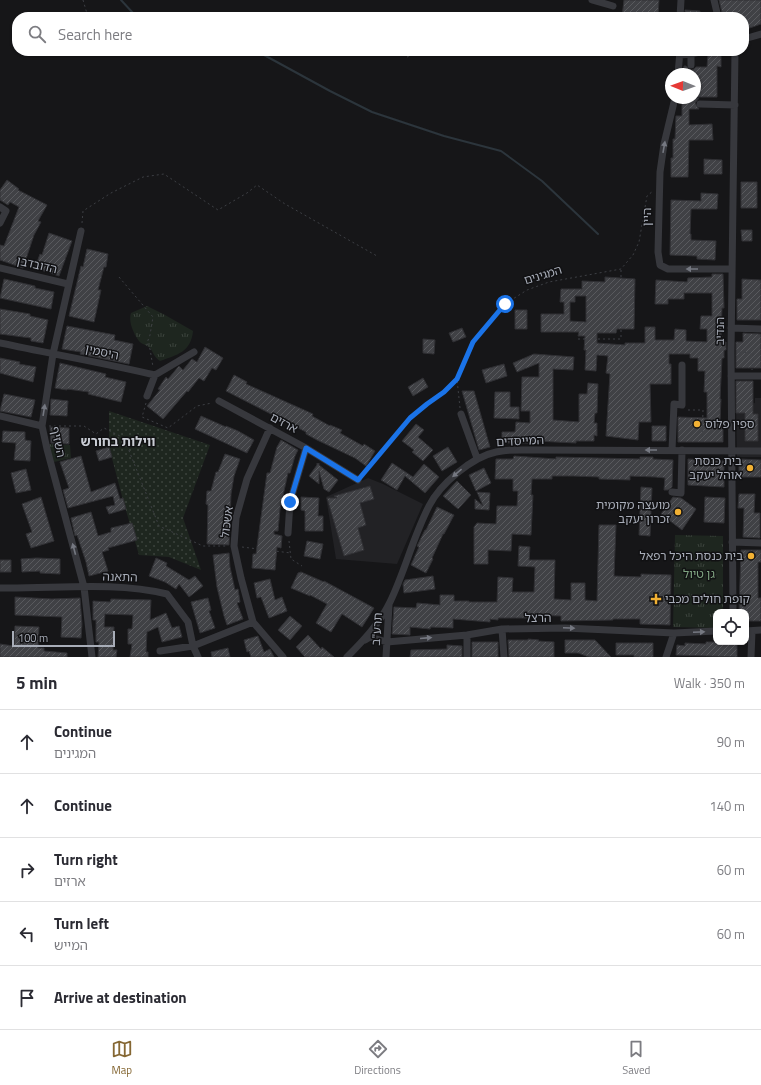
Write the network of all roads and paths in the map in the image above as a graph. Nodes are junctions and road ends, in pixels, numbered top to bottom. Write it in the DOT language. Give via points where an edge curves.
graph roads {
  1 [pos="83,0"];
  2 [pos="592,0"];
  3 [pos="681,0"];
  4 [pos="714,0"];
  5 [pos="612,6"];
  6 [pos="87,12"];
  7 [pos="680,12"];
  8 [pos="717,12"];
  9 [pos="761,34"];
  10 [pos="749,38"];
  11 [pos="680,56"];
  12 [pos="692,56"];
  13 [pos="735,56"];
  14 [pos="691,65"];
  15 [pos="679,68"];
  16 [pos="674,104"];
  17 [pos="700,104"];
  18 [pos="735,105"];
  19 [pos="658,186"];
  20 [pos="0,207"];
  21 [pos="0,223"];
  22 [pos="80,231"];
  23 [pos="376,256"];
  24 [pos="0,268"];
  25 [pos="621,269"];
  26 [pos="731,269"];
  27 [pos="118,277"];
  28 [pos="68,284"];
  29 [pos="731,328"];
  30 [pos="761,329"];
  31 [pos="578,339"];
  32 [pos="0,343"];
  33 [pos="194,352"];
  34 [pos="731,352"];
  35 [pos="53,354"];
  36 [pos="682,365"];
  37 [pos="731,374"];
  38 [pos="155,375"];
  39 [pos="752,376"];
  40 [pos="761,376"];
  41 [pos="457,379"];
  42 [pos="147,396"];
  43 [pos="218,402"];
  44 [pos="688,410"];
  45 [pos="461,414"];
  46 [pos="0,416"];
  47 [pos="42,426"];
  48 [pos="270,428"];
  49 [pos="306,448"];
  50 [pos="672,450"];
  51 [pos="682,450"];
  52 [pos="702,450"];
  53 [pos="732,450"];
  54 [pos="761,451"];
  55 [pos="477,458"];
  56 [pos="358,480"];
  57 [pos="672,492"];
  58 [pos="288,533"];
  59 [pos="732,542"];
  60 [pos="761,543"];
  61 [pos="234,546"];
  62 [pos="291,552"];
  63 [pos="302,566"];
  64 [pos="84,587"];
  65 [pos="0,588"];
  66 [pos="390,602"];
  67 [pos="733,609"];
  68 [pos="253,622"];
  69 [pos="502,629"];
  70 [pos="761,630"];
  71 [pos="713,631"];
  72 [pos="749,631"];
  73 [pos="674,633"];
  74 [pos="467,635"];
  75 [pos="363,641"];
  76 [pos="387,642"];
  77 [pos="193,646"];
  78 [pos="160,651"];
  79 [pos="92,657"];
  80 [pos="198,657"];
  81 [pos="283,657"];
  82 [pos="347,657"];
  83 [pos="386,657"];
  84 [pos="467,657"];
  85 [pos="504,657"];
  86 [pos="666,657"];
  87 [pos="752,657"];
  1 -- 6 [label="path"];
  2 -- 5 [label="street"];
  3 -- 7 [label="street"];
  4 -- 8 [label="street"];
  9 -- 10 [label="street"];
  11 -- 15 [label="street"];
  12 -- 14 [label="street"];
  13 -- 18 [label="street, הנדיב"];
  19 -- 16 [label="street, היין, one-way"];
  17 -- 18 [label="street"];
  18 -- 26 [label="street, הנדיב"];
  19 -- 25 [label="path" via="647,196 639,242 633,255"];
  26 -- 19 [label="street, היין, one-way" via="668,269 660,265"];
  20 -- 21 [label="street" via="6,211"];
  22 -- 23 [label="path" via="83,211 111,193 144,177 164,174 218,210 257,185"];
  22 -- 28 [label="street, השזיף"];
  24 -- 28 [label="street, הדובדבן"];
  25 -- 31 [label="path" via="621,339"];
  25 -- 41 [label="path, המגינים" via="549,282 527,290 505,304 473,342"];
  26 -- 29 [label="street, הנדיב"];
  27 -- 38 [label="path" via="153,317 147,342"];
  28 -- 35 [label="street, השזיף"];
  29 -- 30 [label="street"];
  29 -- 34 [label="street, הנדיב"];
  32 -- 35 [label="street, היסמין"];
  33 -- 38 [label="street"];
  34 -- 37 [label="street, הנדיב"];
  34 -- 39 [label="path" via="753,353"];
  35 -- 38 [label="street, היסמין"];
  47 -- 35 [label="street, השזיף, one-way"];
  36 -- 50 [label="street" via="682,405 674,404"];
  37 -- 39 [label="street"];
  37 -- 53 [label="street, הנדיב"];
  38 -- 42 [label="street"];
  39 -- 40 [label="street"];
  41 -- 45 [label="path, המגינים"];
  41 -- 56 [label="path" via="410,418"];
  42 -- 43 [label="path" via="142,417 168,428 197,406"];
  43 -- 48 [label="street, ארזים"];
  44 -- 52 [label="path" via="703,410"];
  45 -- 55 [label="street"];
  46 -- 47 [label="street"];
  47 -- 61 [label="path" via="84,426 96,434 104,428 124,438 159,526 203,546"];
  64 -- 47 [label="street, השזיף, one-way"];
  48 -- 49 [label="street, ארזים"];
  48 -- 61 [label="street, אשכול" via="247,479 236,518"];
  49 -- 56 [label="street, ארזים"];
  49 -- 58 [label="street" via="290,502"];
  50 -- 51 [label="street, המייסדים"];
  50 -- 55 [label="street, המייסדים, one-way" via="502,451"];
  51 -- 52 [label="street, המייסדים"];
  51 -- 57 [label="street" via="681,493"];
  52 -- 53 [label="street, המייסדים"];
  53 -- 54 [label="street, המייסדים"];
  53 -- 59 [label="street, הנדיב"];
  55 -- 66 [label="street, המייסדים, one-way" via="455,474 429,505"];
  58 -- 62 [label="path"];
  59 -- 60 [label="street"];
  59 -- 67 [label="street, הנדיב"];
  61 -- 62 [label="path"];
  61 -- 68 [label="street, אשכול"];
  62 -- 63 [label="path" via="291,559"];
  64 -- 65 [label="street, התאנה"];
  64 -- 77 [label="street, התאנה" via="147,589 168,594 188,622"];
  64 -- 79 [label="street, השזיף"];
  66 -- 75 [label="street, המייסדים"];
  66 -- 76 [label="street, תרע\"ב"];
  68 -- 77 [label="street"];
  68 -- 81 [label="street, אשכול"];
  69 -- 73 [label="street, הרצל, one-way" via="565,628"];
  69 -- 74 [label="street, הרצל"];
  69 -- 85 [label="street"];
  70 -- 72 [label="street"];
  73 -- 71 [label="street, הרצל, one-way"];
  72 -- 87 [label="street"];
  73 -- 86 [label="street"];
  76 -- 74 [label="street, הרצל, one-way"];
  74 -- 84 [label="street"];
  75 -- 76 [label="street, הרצל" via="370,637"];
  75 -- 82 [label="street, המייסדים"];
  76 -- 83 [label="street, תרע\"ב"];
  77 -- 78 [label="street"];
  77 -- 80 [label="street, התאנה"];
}
